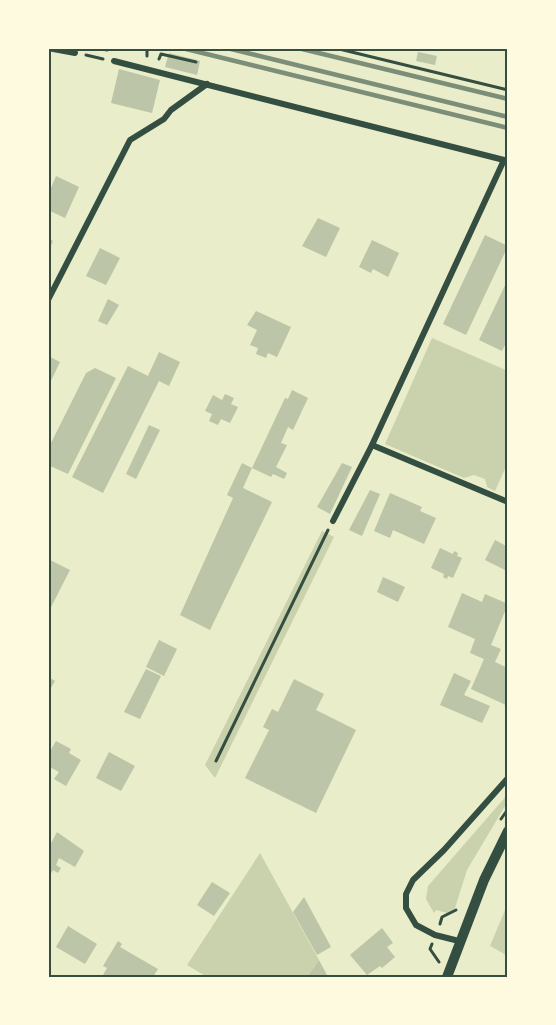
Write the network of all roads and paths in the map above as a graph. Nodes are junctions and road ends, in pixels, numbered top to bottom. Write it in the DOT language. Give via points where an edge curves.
graph roads {
  1 [pos="48,48"];
  2 [pos="143,48"];
  3 [pos="338,48"];
  4 [pos="75,52"];
  5 [pos="114,62"];
  6 [pos="196,62"];
  7 [pos="207,84"];
  8 [pos="508,90"];
  9 [pos="506,161"];
  10 [pos="48,300"];
  11 [pos="372,445"];
  12 [pos="508,502"];
  13 [pos="333,521"];
  14 [pos="216,761"];
  15 [pos="508,778"];
  16 [pos="508,831"];
  17 [pos="459,941"];
  18 [pos="447,977"];
  1 -- 4 [label="street"];
  2 -- 6 [label="path" via="147,49 145,55 160,60 161,54"];
  3 -- 8 [label="path"];
  4 -- 5 [label="path"];
  5 -- 7 [label="street"];
  7 -- 9 [label="street"];
  7 -- 10 [label="street" via="164,119 134,136 126,146"];
  9 -- 11 [label="street"];
  11 -- 12 [label="street"];
  11 -- 13 [label="street"];
  13 -- 14 [label="path"];
  15 -- 17 [label="street" via="413,880 406,894 406,908 416,925"];
  16 -- 17 [label="street"];
  17 -- 18 [label="street"];
}
